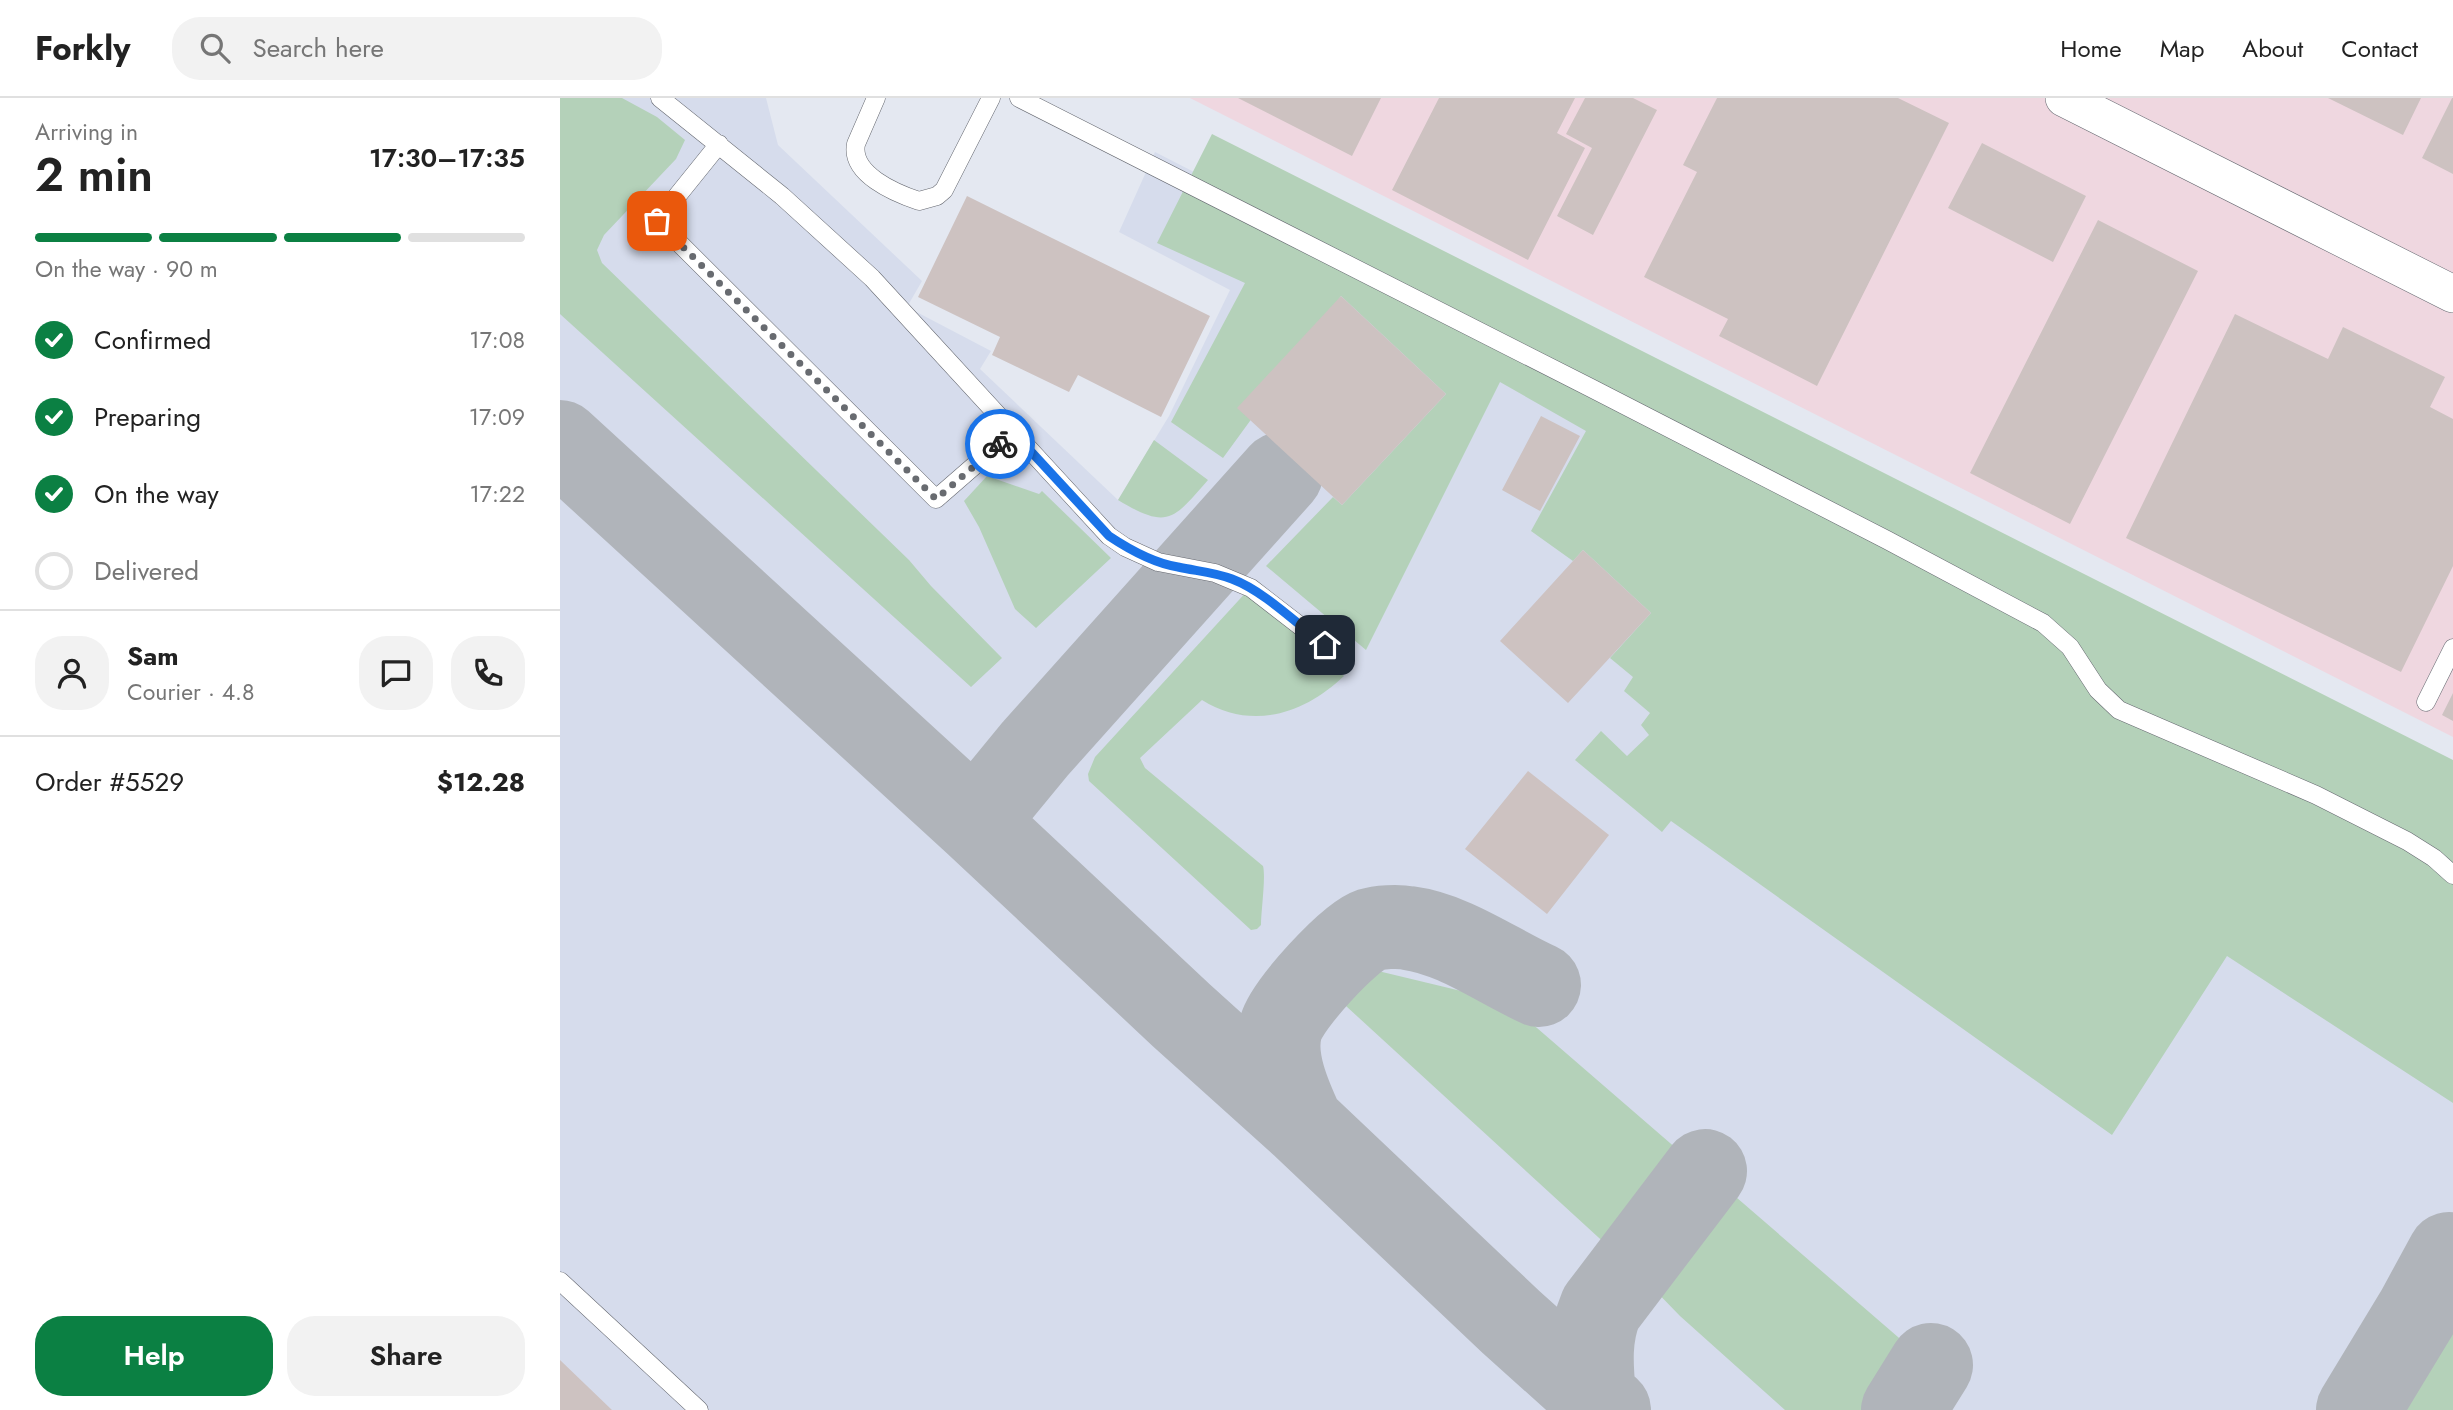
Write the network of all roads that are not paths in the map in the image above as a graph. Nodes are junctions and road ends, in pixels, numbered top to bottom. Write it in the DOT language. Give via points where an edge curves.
graph roads {
  1 [pos="660,98"];
  2 [pos="876,98"];
  3 [pos="992,98"];
  4 [pos="1019,98"];
  5 [pos="2064,98"];
  6 [pos="719,145"];
  7 [pos="2453,295"];
  8 [pos="1013,432"];
  9 [pos="2453,648"];
  10 [pos="1343,659"];
  11 [pos="2426,702"];
  12 [pos="2453,875"];
  13 [pos="560,1281"];
  14 [pos="699,1410"];
  1 -- 6 [label="lane"];
  2 -- 3 [label="lane" via="856,144 855,158 868,175 919,201 944,190"];
  4 -- 12 [label="lane" via="2043,623 2070,647 2098,690 2119,710 2316,795 2407,841"];
  5 -- 7 [label="street"];
  6 -- 8 [label="lane" via="872,278"];
  6 -- 8 [label="lane" via="657,221 936,499"];
  8 -- 10 [label="lane" via="1109,536 1158,562 1215,573 1251,588"];
  9 -- 11 [label="lane"];
  13 -- 14 [label="lane"];
}
